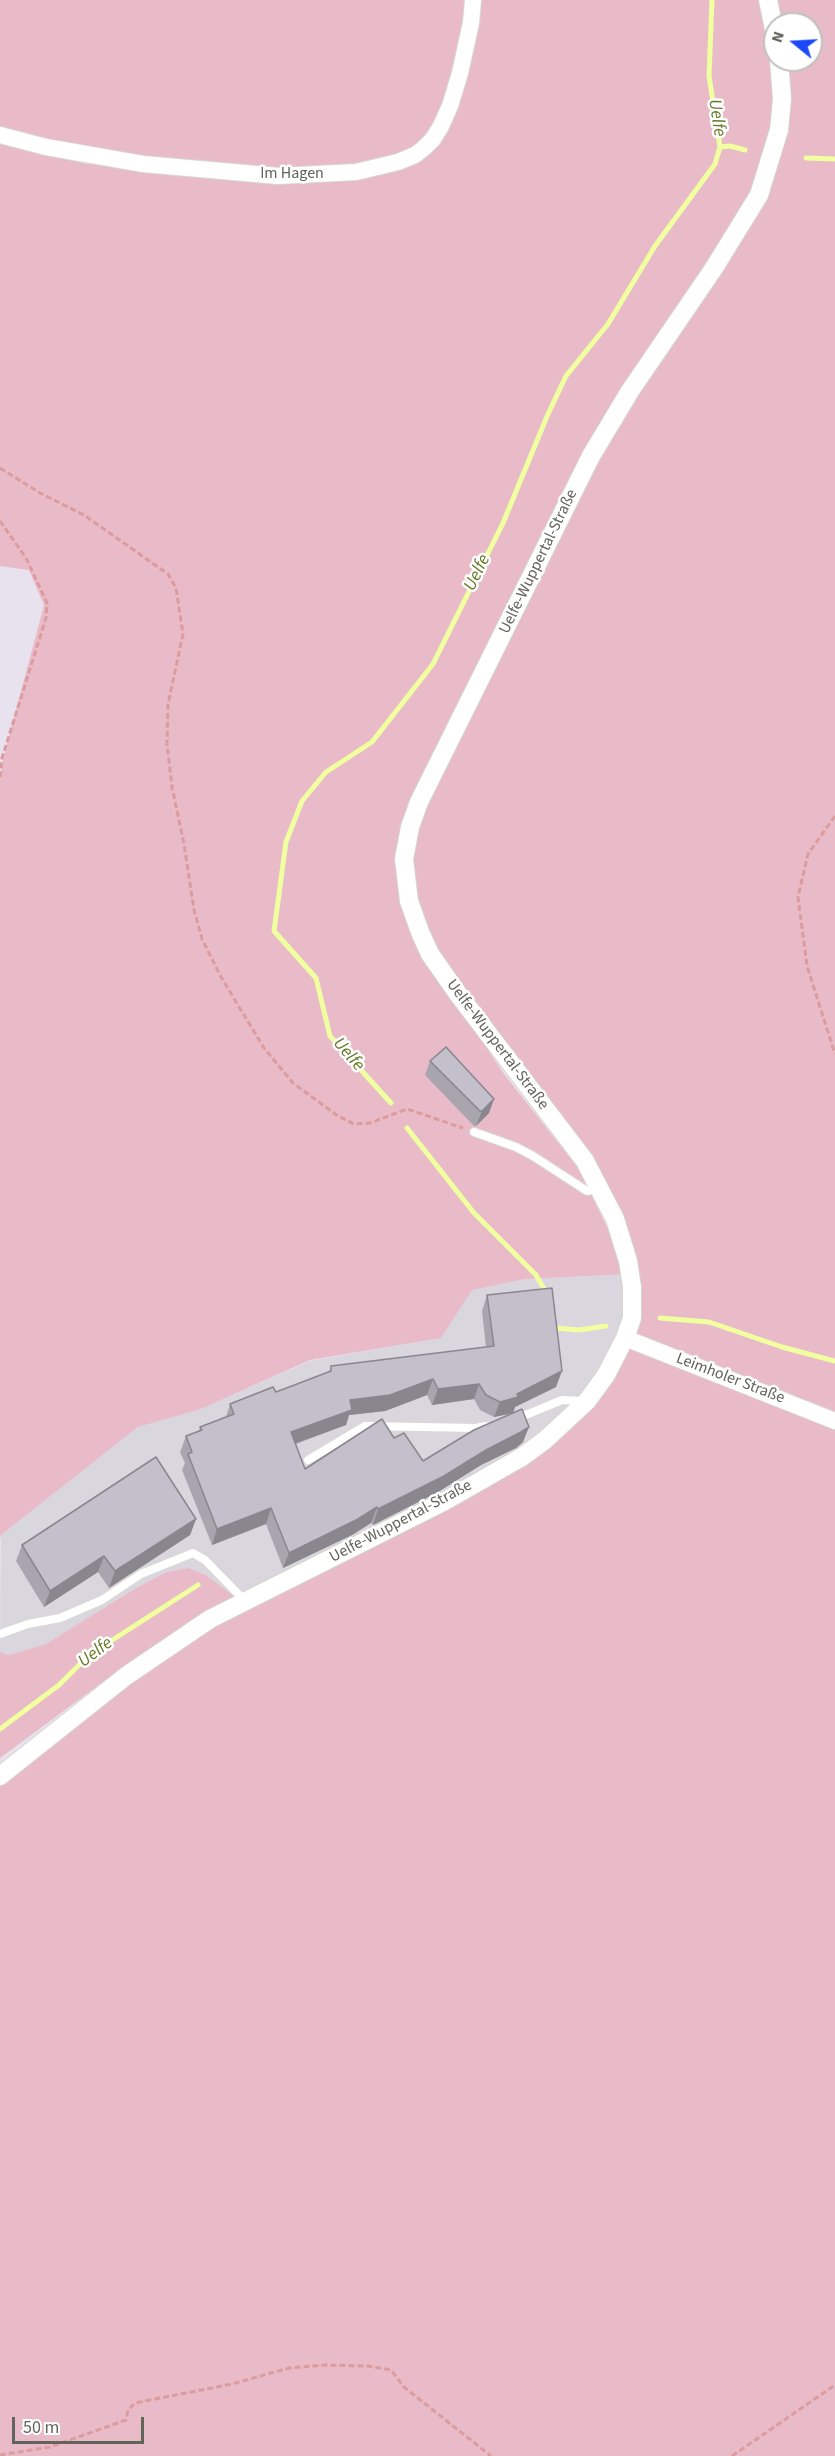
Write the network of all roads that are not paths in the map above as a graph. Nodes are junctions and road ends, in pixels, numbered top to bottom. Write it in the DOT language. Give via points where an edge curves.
graph roads {
  1 [pos="473,0"];
  2 [pos="780,72"];
  3 [pos="0,135"];
  4 [pos="474,1132"];
  5 [pos="601,1188"];
  6 [pos="625,1338"];
  7 [pos="587,1401"];
  8 [pos="835,1421"];
  9 [pos="308,1460"];
  10 [pos="244,1600"];
  11 [pos="0,1634"];
  12 [pos="0,1776"];
  1 -- 3 [label="street, Im Hagen" via="460,73 441,126 424,148 398,162 345,173 267,176 143,164"];
  2 -- 5 [label="main road, Uelfe-Wuppertal-Straße" via="779,129 759,195 591,456 419,802 406,843 405,873 410,901 430,954 585,1161"];
  4 -- 5 [label="lane" via="525,1151 587,1191"];
  5 -- 6 [label="main road, Uelfe-Wuppertal-Straße" via="628,1261 632,1318"];
  6 -- 7 [label="main road, Uelfe-Wuppertal-Straße"];
  6 -- 8 [label="street, Leimholer Straße"];
  7 -- 9 [label="lane" via="561,1400 476,1428 364,1426"];
  7 -- 10 [label="main road, Uelfe-Wuppertal-Straße" via="522,1457 445,1501"];
  10 -- 11 [label="lane" via="193,1553 141,1574 102,1600 60,1618"];
  10 -- 12 [label="main road, Uelfe-Wuppertal-Straße" via="162,1650"];
}
